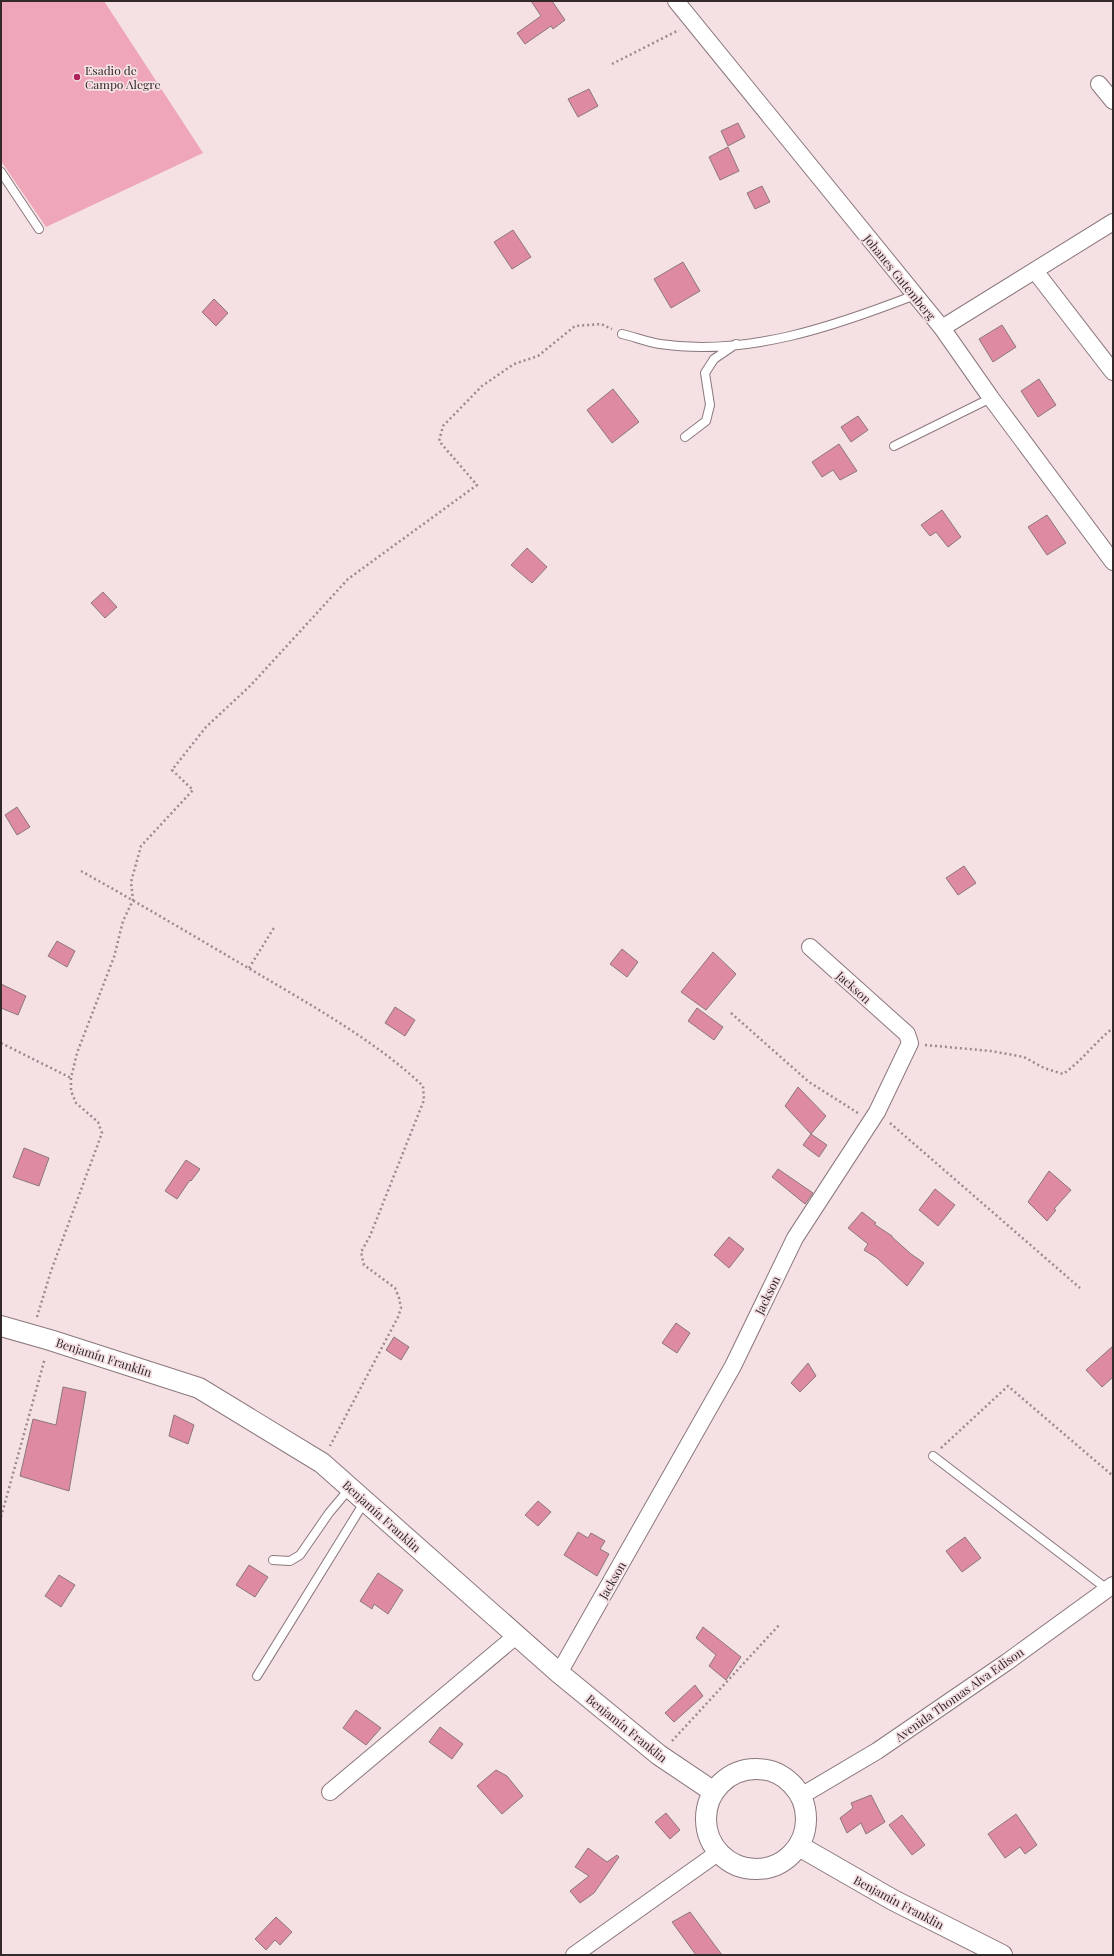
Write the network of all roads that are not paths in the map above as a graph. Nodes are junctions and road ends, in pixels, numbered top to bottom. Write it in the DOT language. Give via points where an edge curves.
graph roads {
  1 [pos="676,1"];
  2 [pos="1099,84"];
  3 [pos="1113,102"];
  4 [pos="1,172"];
  5 [pos="1113,222"];
  6 [pos="39,229"];
  7 [pos="1035,270"];
  8 [pos="915,295"];
  9 [pos="942,328"];
  10 [pos="622,334"];
  11 [pos="736,344"];
  12 [pos="1113,372"];
  13 [pos="991,398"];
  14 [pos="685,437"];
  15 [pos="894,446"];
  16 [pos="1113,562"];
  17 [pos="810,947"];
  18 [pos="1,1326"];
  19 [pos="933,1456"];
  20 [pos="350,1488"];
  21 [pos="365,1501"];
  22 [pos="274,1560"];
  23 [pos="1110,1587"];
  24 [pos="517,1635"];
  25 [pos="559,1673"];
  26 [pos="257,1676"];
  27 [pos="330,1792"];
  28 [pos="714,1792"];
  29 [pos="801,1796"];
  30 [pos="799,1846"];
  31 [pos="719,1852"];
  32 [pos="574,1955"];
  33 [pos="1002,1955"];
  1 -- 8 [label="street, Johanes Gutemberg"];
  2 -- 3 [label="street"];
  4 -- 6 [label="lane"];
  5 -- 7 [label="street"];
  7 -- 9 [label="street"];
  7 -- 12 [label="street"];
  8 -- 9 [label="street, Johanes Gutemberg"];
  8 -- 11 [label="lane" via="854,318 770,341"];
  9 -- 13 [label="street, Johanes Gutemberg"];
  10 -- 11 [label="lane" via="660,344"];
  11 -- 14 [label="lane" via="714,359 705,373 710,405 706,422"];
  13 -- 15 [label="lane"];
  13 -- 16 [label="street, Johanes Gutemberg"];
  17 -- 25 [label="street, Jackson" via="907,1034 910,1044 874,1116 795,1238 733,1366"];
  18 -- 20 [label="street, Benjamín Franklin" via="199,1388 322,1463"];
  19 -- 23 [label="lane"];
  20 -- 21 [label="street, Benjamín Franklin"];
  20 -- 22 [label="lane" via="300,1555 290,1561"];
  21 -- 24 [label="street, Benjamín Franklin"];
  21 -- 26 [label="lane"];
  23 -- 29 [label="street, Avenida Thomas Alva Edison" via="1007,1662 884,1746"];
  24 -- 25 [label="street, Benjamín Franklin"];
  24 -- 27 [label="street"];
  25 -- 28 [label="street, Benjamín Franklin" via="659,1755"];
  28 -- 29 [label="street" via="733,1774 759,1769 772,1771 784,1777"];
  28 -- 31 [label="street" via="706,1816 712,1842"];
  29 -- 30 [label="street" via="806,1822"];
  30 -- 31 [label="street" via="779,1863 767,1868 754,1869 729,1861"];
  30 -- 33 [label="street, Benjamín Franklin" via="893,1900"];
  31 -- 32 [label="street"];
}
